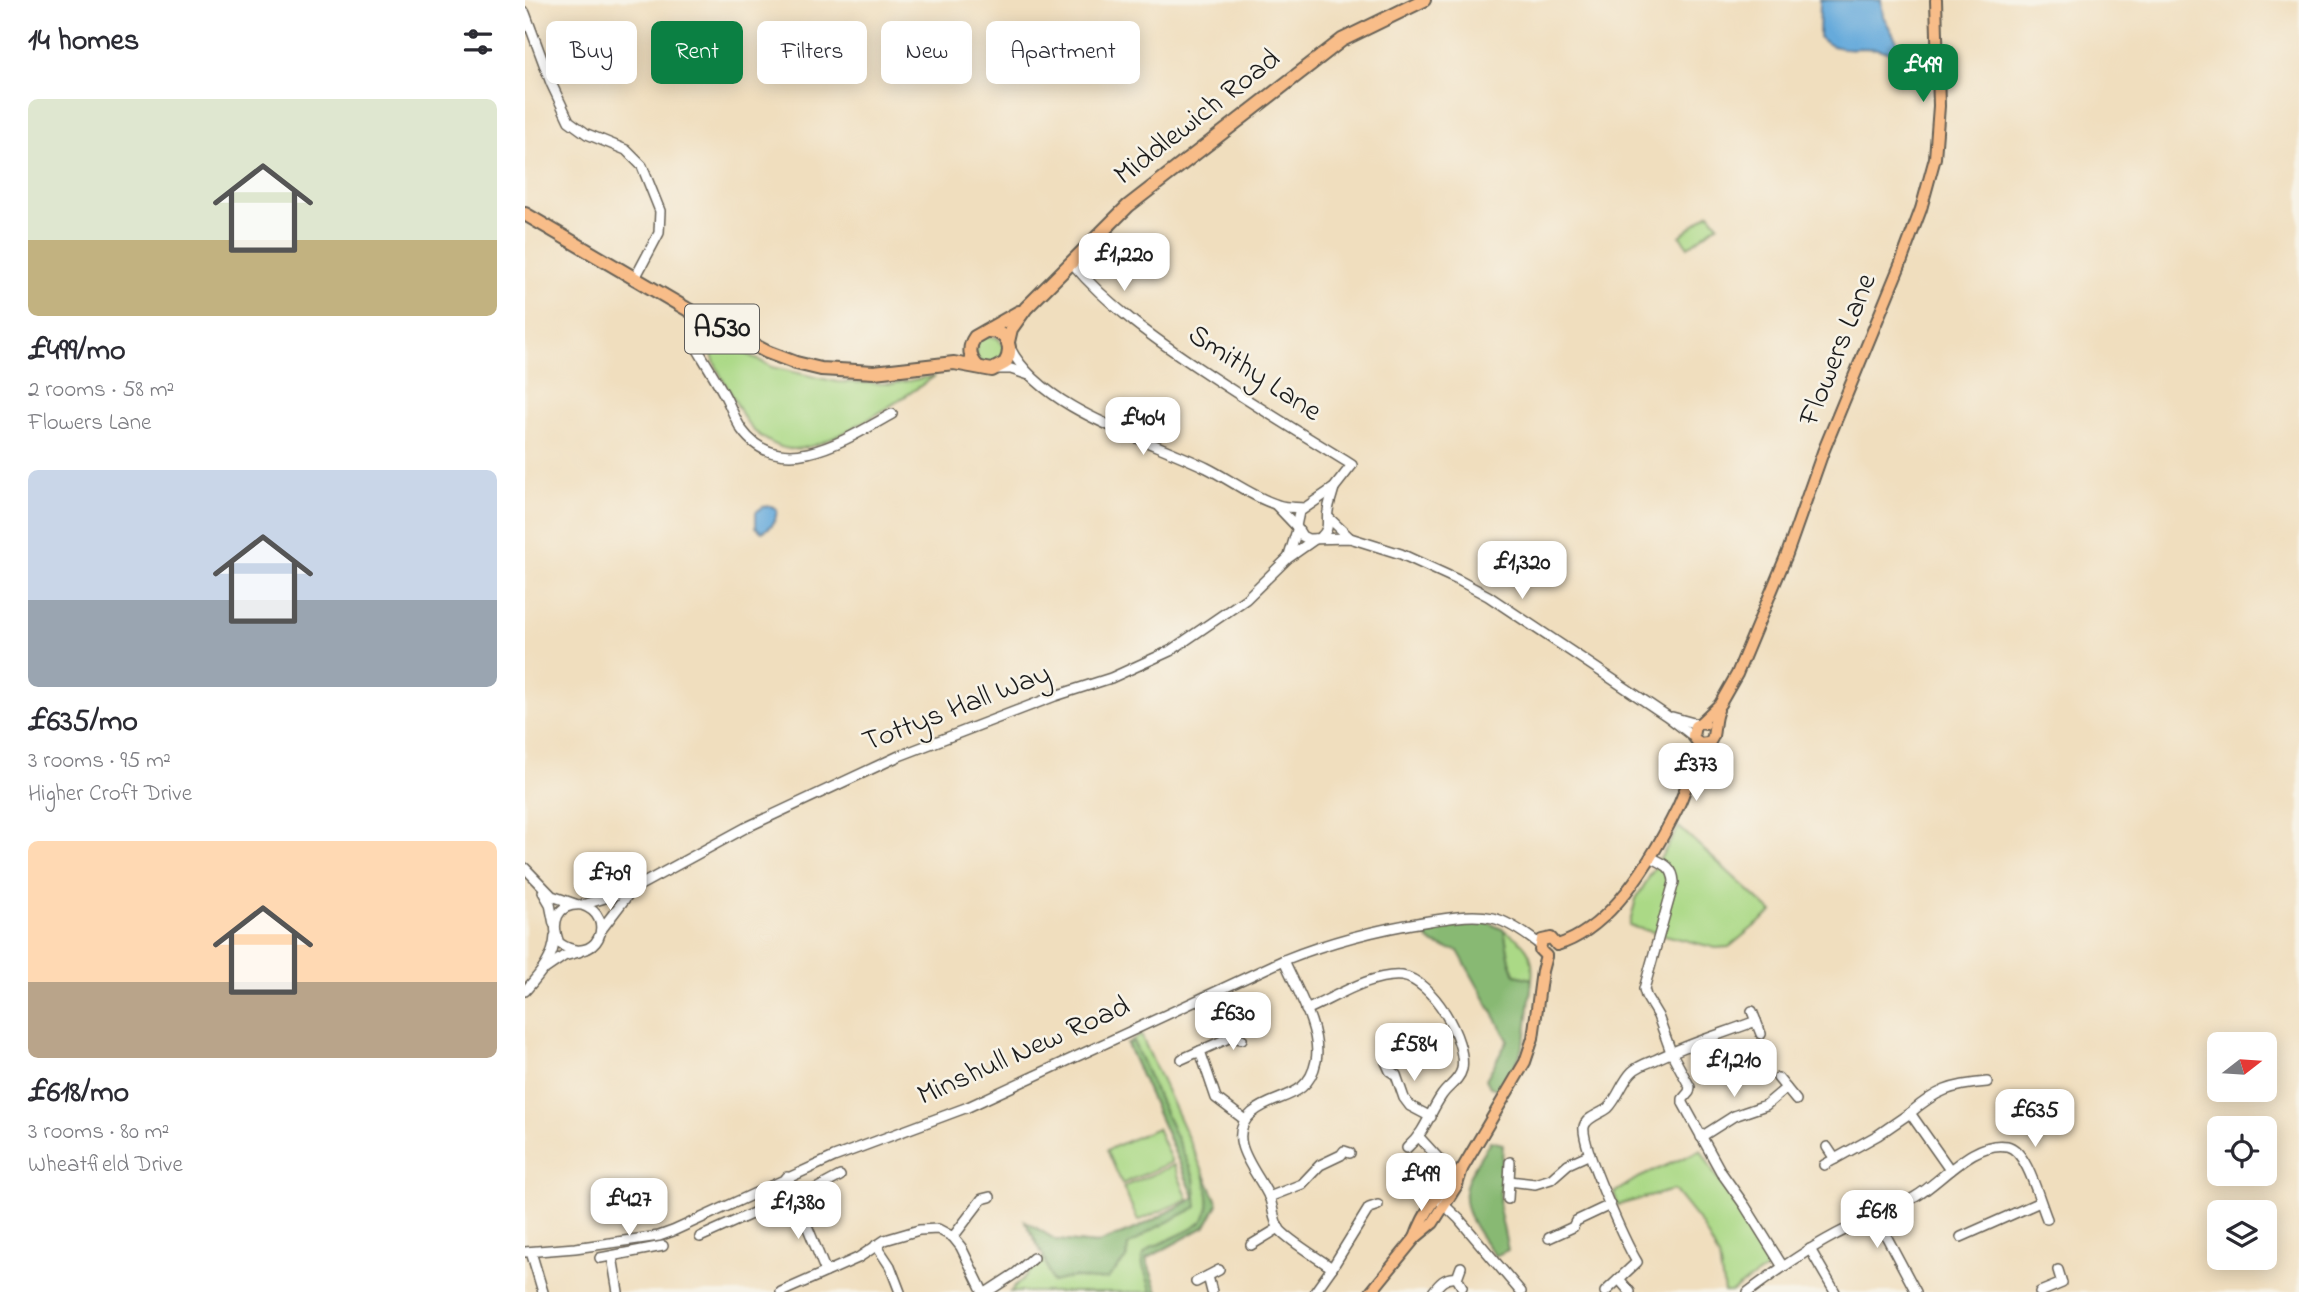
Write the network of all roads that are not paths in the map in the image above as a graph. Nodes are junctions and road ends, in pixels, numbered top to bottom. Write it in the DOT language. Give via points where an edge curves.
graph roads {
  1 [pos="1424,0"];
  2 [pos="1936,0"];
  3 [pos="525,13"];
  4 [pos="525,214"];
  5 [pos="1072,263"];
  6 [pos="634,280"];
  7 [pos="1026,308"];
  8 [pos="704,319"];
  9 [pos="986,331"];
  10 [pos="1009,345"];
  11 [pos="970,346"];
  12 [pos="941,364"];
  13 [pos="978,367"];
  14 [pos="999,369"];
  15 [pos="1031,376"];
  16 [pos="892,414"];
  17 [pos="1335,488"];
  18 [pos="1276,505"];
  19 [pos="1307,507"];
  20 [pos="1328,516"];
  21 [pos="1297,528"];
  22 [pos="1318,538"];
  23 [pos="1350,538"];
  24 [pos="1288,558"];
  25 [pos="1720,704"];
  26 [pos="1667,716"];
  27 [pos="1698,724"];
  28 [pos="1712,729"];
  29 [pos="1693,738"];
  30 [pos="1708,743"];
  31 [pos="1694,766"];
  32 [pos="1650,857"];
  33 [pos="525,868"];
  34 [pos="537,881"];
  35 [pos="631,890"];
  36 [pos="578,904"];
  37 [pos="554,928"];
  38 [pos="601,929"];
  39 [pos="1539,944"];
  40 [pos="1557,945"];
  41 [pos="582,951"];
  42 [pos="1546,956"];
  43 [pos="1284,960"];
  44 [pos="543,970"];
  45 [pos="525,992"];
  46 [pos="1306,1010"];
  47 [pos="1752,1011"];
  48 [pos="1224,1014"];
  49 [pos="1756,1021"];
  50 [pos="1761,1034"];
  51 [pos="1231,1037"];
  52 [pos="1243,1039"];
  53 [pos="1200,1051"];
  54 [pos="1671,1052"];
  55 [pos="1182,1059"];
  56 [pos="1386,1069"];
  57 [pos="1778,1079"];
  58 [pos="1987,1082"];
  59 [pos="1786,1088"];
  60 [pos="1796,1100"];
  61 [pos="1910,1113"];
  62 [pos="1431,1117"];
  63 [pos="1245,1120"];
  64 [pos="1701,1136"];
  65 [pos="1419,1137"];
  66 [pos="1828,1147"];
  67 [pos="1407,1148"];
  68 [pos="1345,1150"];
  69 [pos="1590,1154"];
  70 [pos="1835,1158"];
  71 [pos="1440,1160"];
  72 [pos="1510,1162"];
  73 [pos="1824,1165"];
  74 [pos="1950,1170"];
  75 [pos="840,1176"];
  76 [pos="787,1177"];
  77 [pos="1509,1181"];
  78 [pos="983,1196"];
  79 [pos="1269,1197"];
  80 [pos="797,1199"];
  81 [pos="1508,1199"];
  82 [pos="1441,1202"];
  83 [pos="2040,1202"];
  84 [pos="1370,1205"];
  85 [pos="1610,1205"];
  86 [pos="1875,1215"];
  87 [pos="2047,1219"];
  88 [pos="1279,1228"];
  89 [pos="705,1237"];
  90 [pos="953,1237"];
  91 [pos="1961,1237"];
  92 [pos="1549,1238"];
  93 [pos="876,1245"];
  94 [pos="1251,1245"];
  95 [pos="663,1246"];
  96 [pos="1810,1249"];
  97 [pos="528,1252"];
  98 [pos="612,1256"];
  99 [pos="600,1258"];
  100 [pos="1033,1258"];
  101 [pos="1461,1267"];
  102 [pos="1783,1267"];
  103 [pos="1332,1268"];
  104 [pos="1219,1270"];
  105 [pos="2058,1270"];
  106 [pos="826,1272"];
  107 [pos="1208,1276"];
  108 [pos="1619,1279"];
  109 [pos="1196,1282"];
  110 [pos="543,1292"];
  111 [pos="618,1292"];
  112 [pos="781,1292"];
  113 [pos="900,1292"];
  114 [pos="985,1292"];
  115 [pos="1212,1292"];
  116 [pos="1315,1292"];
  117 [pos="1371,1292"];
  118 [pos="1433,1292"];
  119 [pos="1521,1292"];
  120 [pos="1605,1292"];
  121 [pos="1630,1292"];
  122 [pos="1748,1292"];
  123 [pos="1835,1292"];
  124 [pos="1916,1292"];
  125 [pos="2040,1292"];
  1 -- 5 [label="highway, Middlewich Road" via="1342,40 1128,206"];
  2 -- 25 [label="main road, Flowers Lane" via="1939,106 1935,158 1921,209 1787,554"];
  3 -- 6 [label="street" via="569,121 626,150 642,166 660,211 659,233"];
  4 -- 6 [label="highway, A530"];
  5 -- 7 [label="highway, Middlewich Road"];
  5 -- 17 [label="street, Smithy Lane" via="1159,342 1352,465"];
  6 -- 8 [label="highway, A530"];
  7 -- 9 [label="highway, Middlewich Road"];
  7 -- 10 [label="highway, Middlewich Road" via="1011,329"];
  8 -- 12 [label="highway, A530" via="767,352 821,369 874,372"];
  8 -- 16 [label="street" via="696,336 698,350 741,429 759,446 772,452 810,453 832,447"];
  9 -- 10 [label="highway" via="1000,333"];
  9 -- 11 [label="highway"];
  10 -- 14 [label="highway" via="1008,360"];
  10 -- 15 [label="street"];
  11 -- 12 [label="highway, A530"];
  11 -- 13 [label="highway"];
  12 -- 13 [label="highway, A530"];
  13 -- 14 [label="highway"];
  14 -- 15 [label="street"];
  15 -- 18 [label="street" via="1066,403"];
  17 -- 19 [label="street"];
  17 -- 20 [label="street"];
  18 -- 19 [label="street"];
  18 -- 21 [label="street"];
  19 -- 20 [label="street" via="1317,506"];
  19 -- 21 [label="street" via="1296,519"];
  20 -- 22 [label="street" via="1327,532"];
  20 -- 23 [label="street"];
  21 -- 22 [label="street" via="1308,539"];
  21 -- 24 [label="street, Tottys Hall Way"];
  22 -- 23 [label="street"];
  22 -- 24 [label="street, Tottys Hall Way"];
  23 -- 26 [label="street" via="1401,554 1488,596"];
  24 -- 35 [label="street, Tottys Hall Way" via="1246,599 1170,651 1111,678 899,755 745,828"];
  25 -- 27 [label="main road, Flowers Lane"];
  25 -- 28 [label="main road, Flowers Lane"];
  26 -- 27 [label="street"];
  26 -- 29 [label="street"];
  27 -- 28 [label="main road"];
  27 -- 29 [label="main road"];
  28 -- 30 [label="main road"];
  29 -- 30 [label="main road" via="1699,744"];
  29 -- 31 [label="main road"];
  30 -- 31 [label="main road"];
  31 -- 32 [label="main road"];
  32 -- 40 [label="main road" via="1636,881 1605,915"];
  32 -- 54 [label="street" via="1674,874 1644,989"];
  33 -- 34 [label="street"];
  34 -- 36 [label="street" via="552,896"];
  34 -- 37 [label="street" via="550,904"];
  35 -- 36 [label="street, Tottys Hall Way"];
  35 -- 38 [label="street, Tottys Hall Way"];
  36 -- 37 [label="street" via="562,910"];
  36 -- 38 [label="street" via="593,911"];
  37 -- 41 [label="street" via="559,943"];
  37 -- 44 [label="street" via="554,945"];
  38 -- 41 [label="street" via="595,943"];
  39 -- 40 [label="main road" via="1549,937"];
  39 -- 42 [label="main road"];
  39 -- 43 [label="street, Minshull New Road" via="1493,918 1451,917 1366,932"];
  40 -- 42 [label="main road" via="1555,953"];
  41 -- 44 [label="street"];
  42 -- 82 [label="main road" via="1525,1062 1462,1168 1450,1180"];
  43 -- 46 [label="street"];
  43 -- 76 [label="street, Minshull New Road" via="968,1107"];
  44 -- 45 [label="street"];
  46 -- 62 [label="street" via="1378,979 1399,976 1424,986 1451,1023 1462,1060 1459,1076"];
  46 -- 63 [label="street" via="1315,1034 1315,1066 1298,1090"];
  47 -- 49 [label="street"];
  48 -- 51 [label="street"];
  49 -- 50 [label="street"];
  49 -- 54 [label="street"];
  51 -- 52 [label="street"];
  51 -- 53 [label="street"];
  53 -- 55 [label="street"];
  53 -- 63 [label="street" via="1216,1098"];
  54 -- 64 [label="street" via="1690,1087 1683,1102"];
  54 -- 69 [label="street" via="1630,1074 1613,1102 1588,1119 1584,1127"];
  56 -- 62 [label="street" via="1396,1075 1410,1106"];
  57 -- 59 [label="street"];
  58 -- 61 [label="street" via="1945,1089"];
  59 -- 60 [label="street"];
  59 -- 64 [label="street" via="1766,1105 1734,1116"];
  61 -- 70 [label="street"];
  61 -- 74 [label="street"];
  62 -- 65 [label="street"];
  63 -- 79 [label="street" via="1242,1132 1247,1162"];
  64 -- 102 [label="street"];
  65 -- 67 [label="street"];
  65 -- 71 [label="street"];
  66 -- 70 [label="street"];
  68 -- 79 [label="street" via="1320,1165 1302,1184"];
  69 -- 77 [label="street" via="1535,1184"];
  69 -- 85 [label="street"];
  70 -- 73 [label="street"];
  72 -- 77 [label="street"];
  74 -- 83 [label="street" via="1978,1152 2005,1146 2024,1158"];
  74 -- 86 [label="street" via="1916,1196"];
  75 -- 80 [label="street" via="826,1188"];
  76 -- 80 [label="street"];
  76 -- 97 [label="street, Minshull New Road" via="659,1236"];
  77 -- 81 [label="street"];
  78 -- 90 [label="street"];
  79 -- 88 [label="street"];
  80 -- 89 [label="street" via="771,1205"];
  80 -- 106 [label="street"];
  82 -- 117 [label="main road" via="1421,1221 1415,1238"];
  82 -- 119 [label="street"];
  83 -- 87 [label="street"];
  83 -- 91 [label="street"];
  84 -- 103 [label="street"];
  85 -- 92 [label="street"];
  85 -- 108 [label="street" via="1637,1262"];
  86 -- 96 [label="street"];
  86 -- 124 [label="street"];
  88 -- 94 [label="street"];
  88 -- 103 [label="street"];
  90 -- 93 [label="street" via="938,1229 919,1230"];
  90 -- 114 [label="street"];
  93 -- 106 [label="street"];
  93 -- 113 [label="street"];
  95 -- 98 [label="street"];
  96 -- 102 [label="street"];
  96 -- 123 [label="street"];
  97 -- 110 [label="street"];
  98 -- 99 [label="street"];
  98 -- 111 [label="street"];
  100 -- 114 [label="street"];
  101 -- 118 [label="street" via="1459,1282 1452,1277 1441,1281"];
  102 -- 122 [label="street"];
  103 -- 116 [label="street"];
  104 -- 107 [label="street"];
  105 -- 125 [label="street" via="2062,1283"];
  106 -- 112 [label="street"];
  107 -- 109 [label="street"];
  107 -- 115 [label="street"];
  108 -- 120 [label="street"];
  108 -- 121 [label="street"];
}
